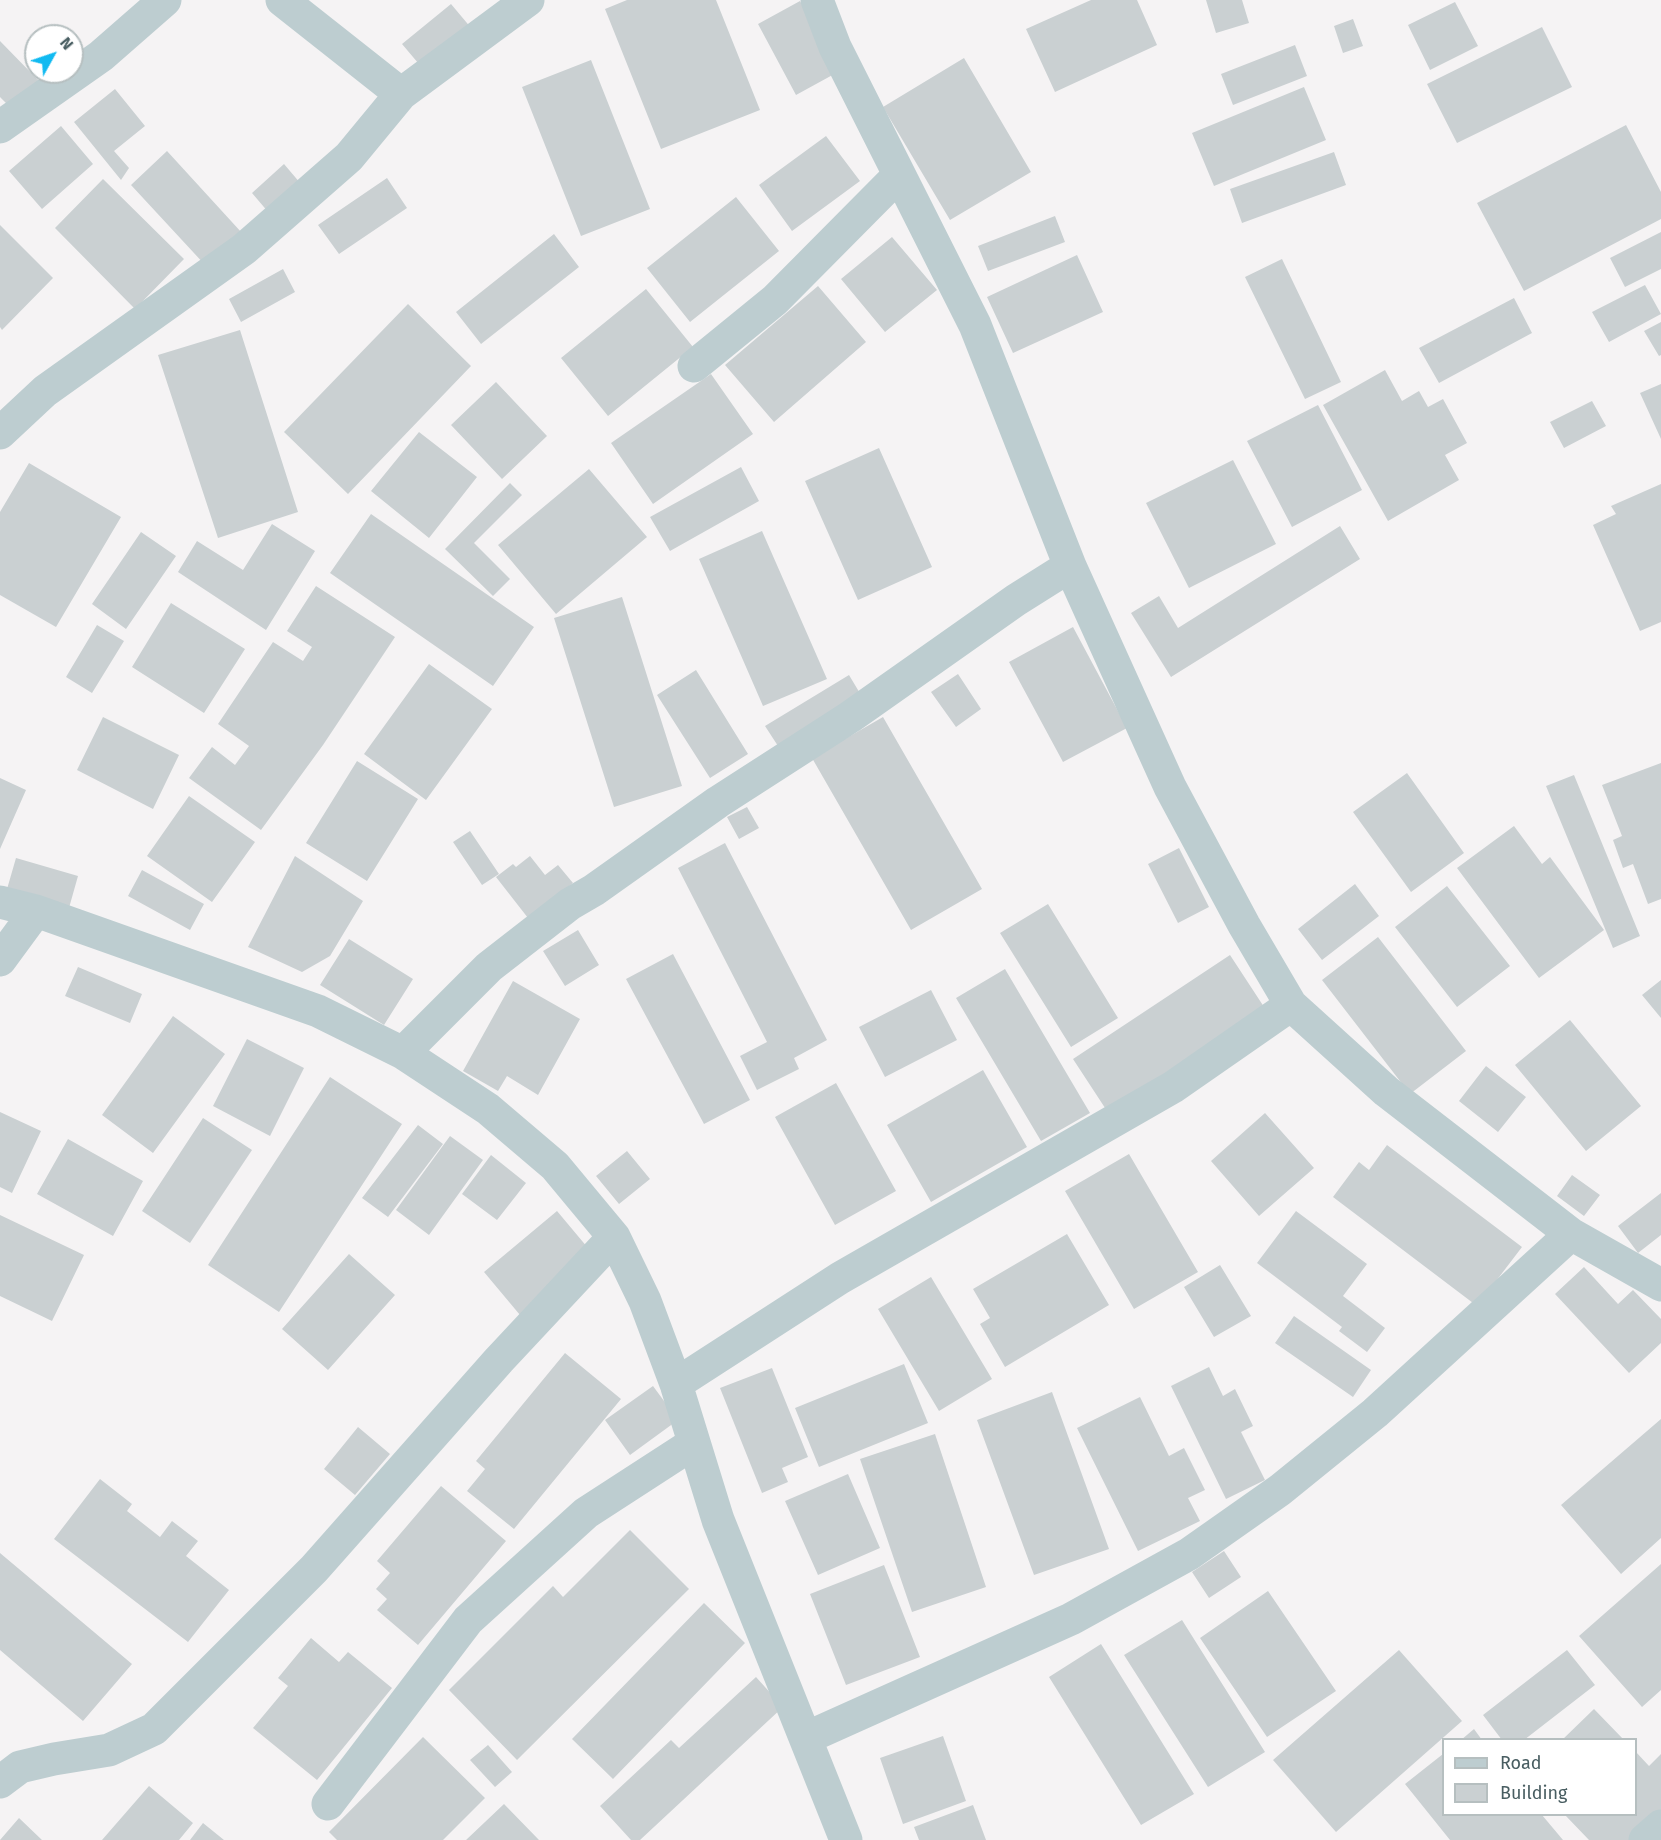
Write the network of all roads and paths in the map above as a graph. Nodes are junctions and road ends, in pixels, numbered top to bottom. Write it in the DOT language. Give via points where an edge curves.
graph roads {
  1 [pos="165,0"];
  2 [pos="282,0"];
  3 [pos="528,0"];
  4 [pos="817,0"];
  5 [pos="401,94"];
  6 [pos="0,127"];
  7 [pos="899,175"];
  8 [pos="694,366"];
  9 [pos="0,434"];
  10 [pos="1070,566"];
  11 [pos="0,903"];
  12 [pos="36,911"];
  13 [pos="0,960"];
  14 [pos="1291,1005"];
  15 [pos="403,1053"];
  16 [pos="1570,1234"];
  17 [pos="614,1237"];
  18 [pos="1661,1285"];
  19 [pos="676,1384"];
  20 [pos="694,1443"];
  21 [pos="806,1738"];
  22 [pos="0,1782"];
  23 [pos="328,1804"];
  24 [pos="1661,1826"];
  25 [pos="846,1840"];
  26 [pos="1645,1840"];
  1 -- 6 [label="street" via="101,56"];
  2 -- 5 [label="street"];
  3 -- 5 [label="street"];
  4 -- 7 [label="street" via="835,47"];
  5 -- 9 [label="street" via="349,157 244,249 45,391"];
  7 -- 8 [label="street" via="775,300"];
  7 -- 10 [label="street" via="975,325"];
  10 -- 14 [label="street" via="1170,787"];
  10 -- 15 [label="street" via="570,904 489,966"];
  11 -- 12 [label="street"];
  12 -- 13 [label="street"];
  12 -- 15 [label="street" via="318,1011"];
  14 -- 16 [label="street" via="1386,1091"];
  14 -- 19 [label="street" via="1173,1087 840,1278"];
  15 -- 17 [label="street" via="488,1109 555,1166"];
  16 -- 18 [label="street"];
  16 -- 21 [label="street" via="1376,1413 1280,1490 1189,1554 1071,1619"];
  17 -- 19 [label="street" via="645,1301"];
  17 -- 22 [label="street" via="314,1569 154,1729 109,1750 20,1767"];
  19 -- 20 [label="street"];
  20 -- 21 [label="street" via="718,1520"];
  20 -- 23 [label="street" via="586,1513 468,1620"];
  21 -- 25 [label="street"];
  24 -- 26 [label="street"];
}
